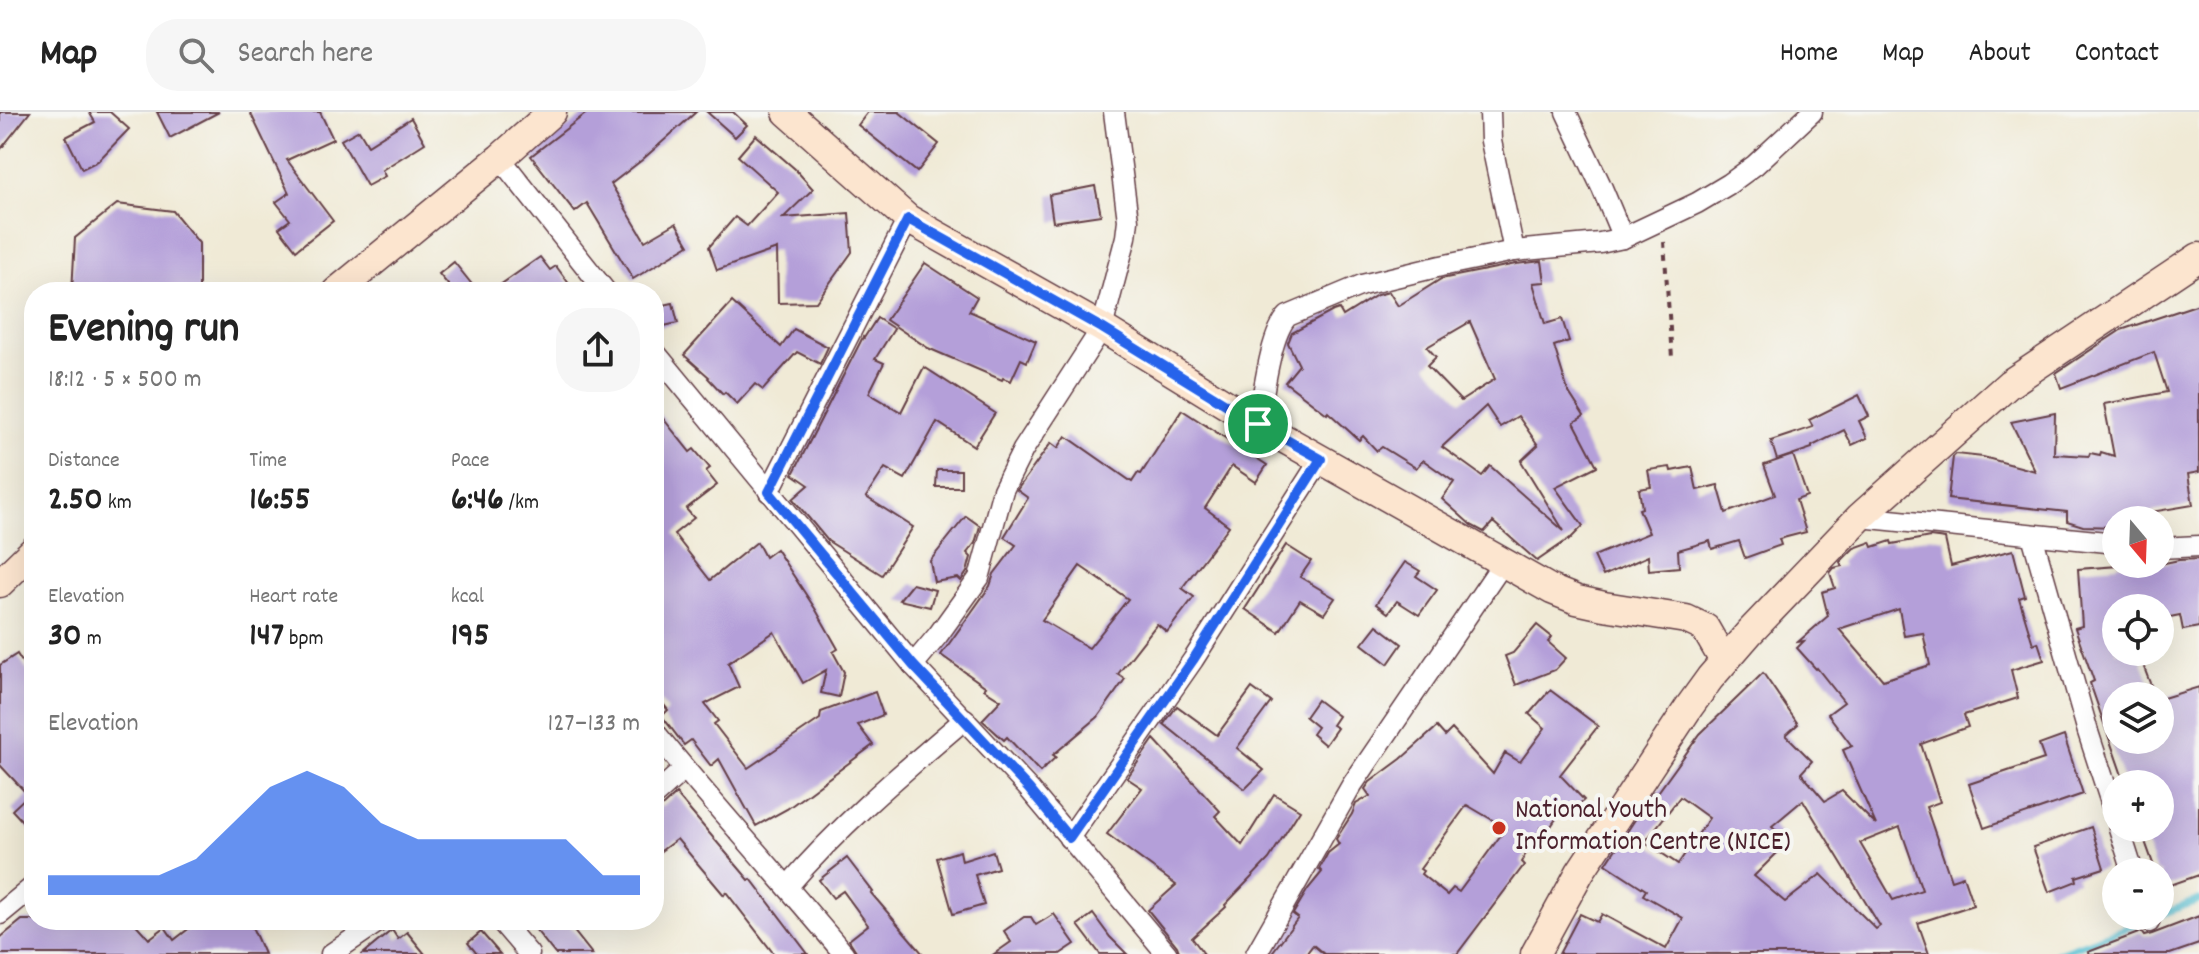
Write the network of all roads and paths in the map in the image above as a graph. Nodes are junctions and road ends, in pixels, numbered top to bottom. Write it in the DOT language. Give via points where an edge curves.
graph roads {
  1 [pos="552,112"];
  2 [pos="787,112"];
  3 [pos="1114,112"];
  4 [pos="1490,112"];
  5 [pos="1566,112"];
  6 [pos="1812,112"];
  7 [pos="500,158"];
  8 [pos="908,219"];
  9 [pos="1663,219"];
  10 [pos="1623,238"];
  11 [pos="1514,251"];
  12 [pos="2199,257"];
  13 [pos="348,282"];
  14 [pos="598,282"];
  15 [pos="1102,328"];
  16 [pos="1672,358"];
  17 [pos="664,363"];
  18 [pos="1258,424"];
  19 [pos="1321,459"];
  20 [pos="769,492"];
  21 [pos="1860,517"];
  22 [pos="2032,535"];
  23 [pos="2102,542"];
  24 [pos="2199,546"];
  25 [pos="2174,547"];
  26 [pos="24,560"];
  27 [pos="1503,563"];
  28 [pos="0,583"];
  29 [pos="1724,661"];
  30 [pos="913,665"];
  31 [pos="965,719"];
  32 [pos="664,744"];
  33 [pos="684,769"];
  34 [pos="2102,775"];
  35 [pos="664,787"];
  36 [pos="1069,838"];
  37 [pos="788,886"];
  38 [pos="24,894"];
  39 [pos="0,914"];
  40 [pos="366,930"];
  41 [pos="509,930"];
  42 [pos="331,954"];
  43 [pos="529,954"];
  44 [pos="844,954"];
  45 [pos="1167,954"];
  46 [pos="1256,954"];
  47 [pos="1535,954"];
  1 -- 7 [label="main road"];
  2 -- 8 [label="main road"];
  3 -- 15 [label="street" via="1128,220"];
  4 -- 11 [label="street"];
  5 -- 10 [label="street"];
  6 -- 9 [label="street" via="1729,184"];
  7 -- 13 [label="main road"];
  7 -- 14 [label="street"];
  8 -- 15 [label="main road"];
  8 -- 20 [label="street"];
  9 -- 10 [label="street"];
  9 -- 16 [label="path"];
  10 -- 11 [label="street"];
  11 -- 18 [label="street" via="1362,285 1288,316 1275,336"];
  12 -- 21 [label="main road" via="2009,384"];
  15 -- 18 [label="main road"];
  15 -- 30 [label="street" via="1009,476 979,578"];
  17 -- 20 [label="street"];
  18 -- 19 [label="main road"];
  19 -- 27 [label="main road"];
  19 -- 36 [label="street" via="1193,660"];
  20 -- 30 [label="street"];
  21 -- 22 [label="street"];
  21 -- 29 [label="main road"];
  22 -- 23 [label="street"];
  22 -- 34 [label="street"];
  24 -- 25 [label="street"];
  26 -- 28 [label="main road"];
  27 -- 29 [label="main road" via="1577,600 1686,619 1705,628"];
  27 -- 46 [label="street" via="1352,785"];
  29 -- 47 [label="main road" via="1580,872"];
  30 -- 31 [label="street"];
  31 -- 36 [label="street"];
  31 -- 37 [label="street" via="857,814"];
  32 -- 33 [label="street"];
  33 -- 35 [label="street"];
  33 -- 37 [label="street"];
  36 -- 45 [label="street"];
  37 -- 44 [label="street"];
  38 -- 39 [label="street"];
  40 -- 42 [label="street"];
  41 -- 43 [label="street"];
}
